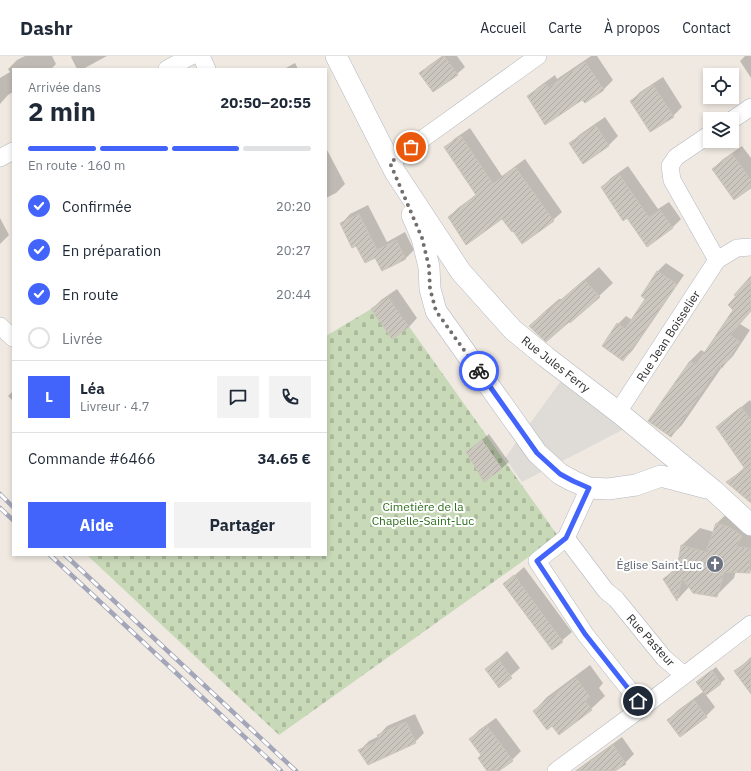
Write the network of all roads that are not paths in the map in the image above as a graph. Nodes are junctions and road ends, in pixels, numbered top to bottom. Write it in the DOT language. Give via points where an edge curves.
graph roads {
  1 [pos="191,56"];
  2 [pos="201,56"];
  3 [pos="336,56"];
  4 [pos="538,56"];
  5 [pos="169,68"];
  6 [pos="207,68"];
  7 [pos="751,107"];
  8 [pos="739,115"];
  9 [pos="703,139"];
  10 [pos="12,152"];
  11 [pos="0,158"];
  12 [pos="392,167"];
  13 [pos="751,247"];
  14 [pos="717,260"];
  15 [pos="461,272"];
  16 [pos="430,289"];
  17 [pos="0,326"];
  18 [pos="12,337"];
  19 [pos="618,412"];
  20 [pos="660,446"];
  21 [pos="660,476"];
  22 [pos="589,488"];
  23 [pos="713,490"];
  24 [pos="751,525"];
  25 [pos="566,538"];
  26 [pos="751,624"];
  27 [pos="684,675"];
  28 [pos="643,708"];
  29 [pos="556,771"];
  1 -- 5 [label="street"];
  2 -- 6 [label="street"];
  3 -- 12 [label="street, Rue Jules Ferry"];
  4 -- 12 [label="street"];
  7 -- 8 [label="street"];
  9 -- 14 [label="street" via="676,157 670,166 672,180"];
  10 -- 11 [label="street"];
  12 -- 15 [label="street, Rue Jules Ferry"];
  12 -- 16 [label="street, Rue Jules Ferry" via="422,238 429,267"];
  13 -- 14 [label="street, Rue Jean Boisselier" via="737,248"];
  14 -- 19 [label="street, Rue Jean Boisselier"];
  15 -- 16 [label="street" via="441,270"];
  15 -- 19 [label="street, Rue Jules Ferry" via="513,330"];
  16 -- 22 [label="street, Rue Jules Ferry" via="436,311 537,453 560,474"];
  17 -- 18 [label="street"];
  19 -- 20 [label="street, Rue Jules Ferry"];
  20 -- 21 [label="street"];
  20 -- 23 [label="street, Rue Jules Ferry"];
  21 -- 22 [label="street, Rue Jules Ferry" via="636,485 608,489"];
  21 -- 23 [label="street, Rue Jules Ferry"];
  22 -- 25 [label="street"];
  23 -- 24 [label="street, Rue Jules Ferry"];
  25 -- 27 [label="street, Rue Pasteur" via="606,591 616,599 664,658"];
  25 -- 28 [label="street" via="537,561 585,634"];
  26 -- 27 [label="street, Rue Pasteur"];
  27 -- 28 [label="street"];
  28 -- 29 [label="street"];
}
